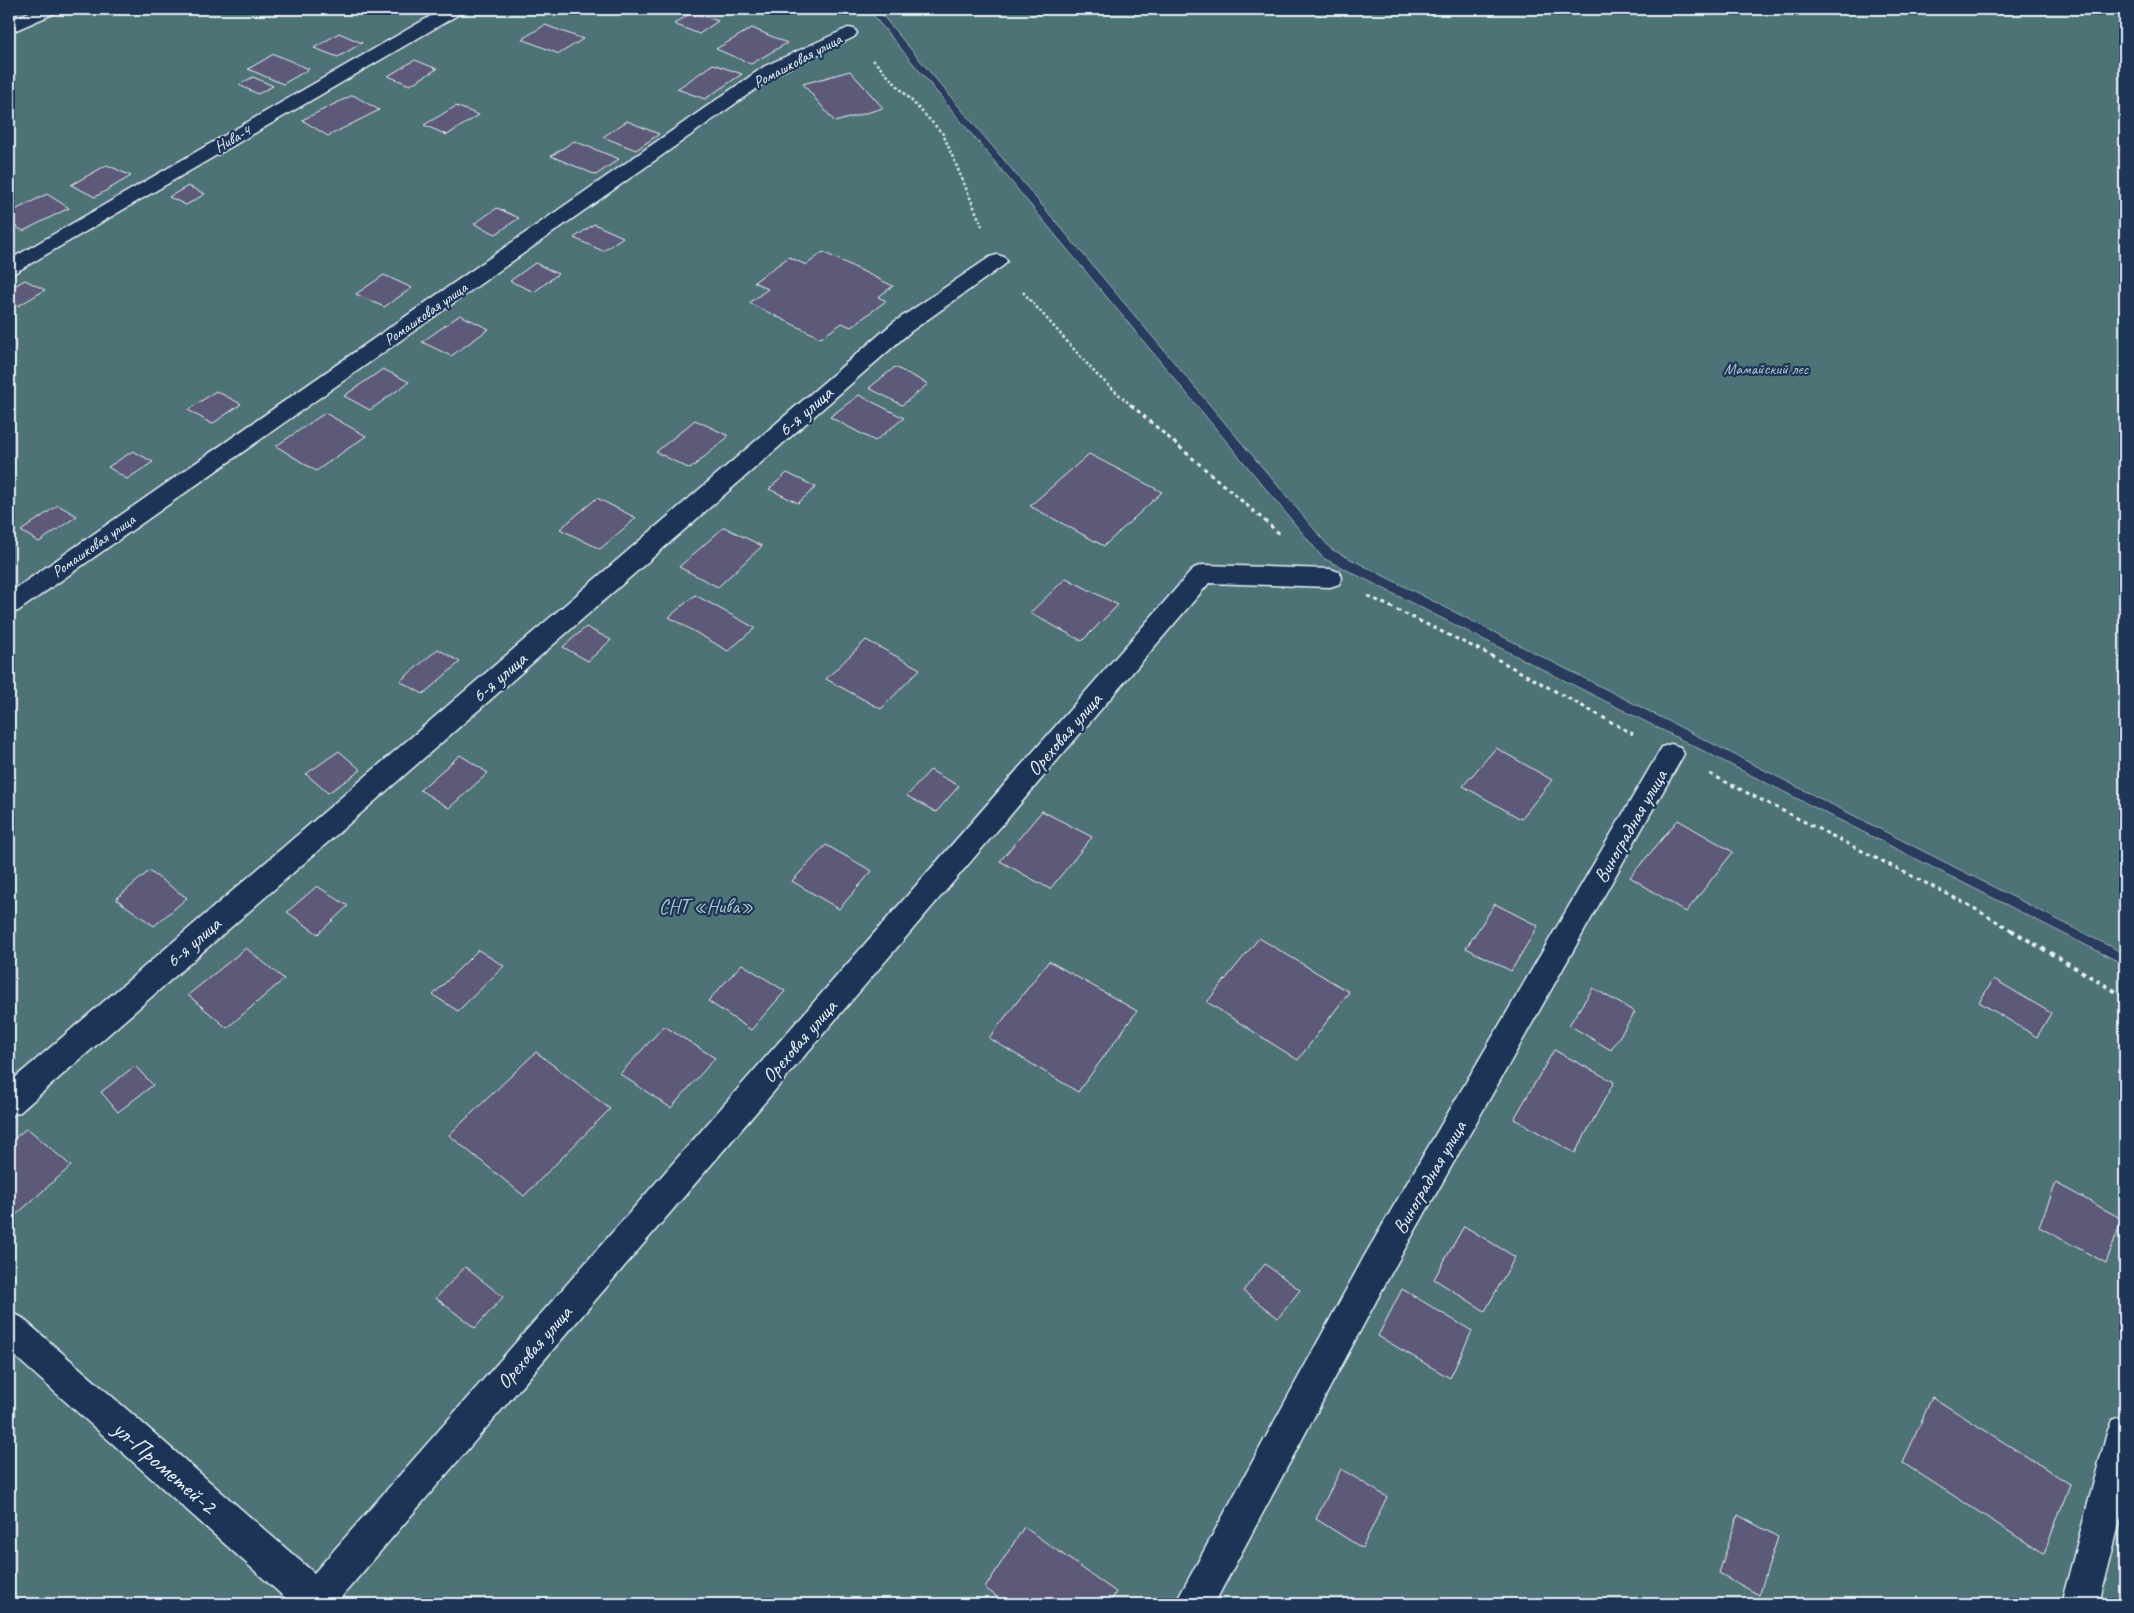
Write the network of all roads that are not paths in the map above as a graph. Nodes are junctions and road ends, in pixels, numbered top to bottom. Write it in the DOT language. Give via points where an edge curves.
graph roads {
  1 [pos="49,9"];
  2 [pos="455,9"];
  3 [pos="9,28"];
  4 [pos="848,33"];
  5 [pos="997,261"];
  6 [pos="9,268"];
  7 [pos="1330,578"];
  8 [pos="9,604"];
  9 [pos="1671,754"];
  10 [pos="9,1102"];
  11 [pos="9,1329"];
  12 [pos="2125,1433"];
  13 [pos="316,1603"];
  14 [pos="1194,1604"];
  15 [pos="2080,1604"];
  1 -- 3 [label="street"];
  2 -- 6 [label="street, Нива-4"];
  4 -- 8 [label="street, Ромашковая улица" via="771,70"];
  5 -- 10 [label="street, 6-я улица" via="902,327"];
  7 -- 13 [label="street, Ореховая улица" via="1202,574"];
  9 -- 14 [label="street, Виноградная улица" via="1378,1266"];
  11 -- 13 [label="street, ул-Прометей-2"];
  12 -- 15 [label="street"];
}
